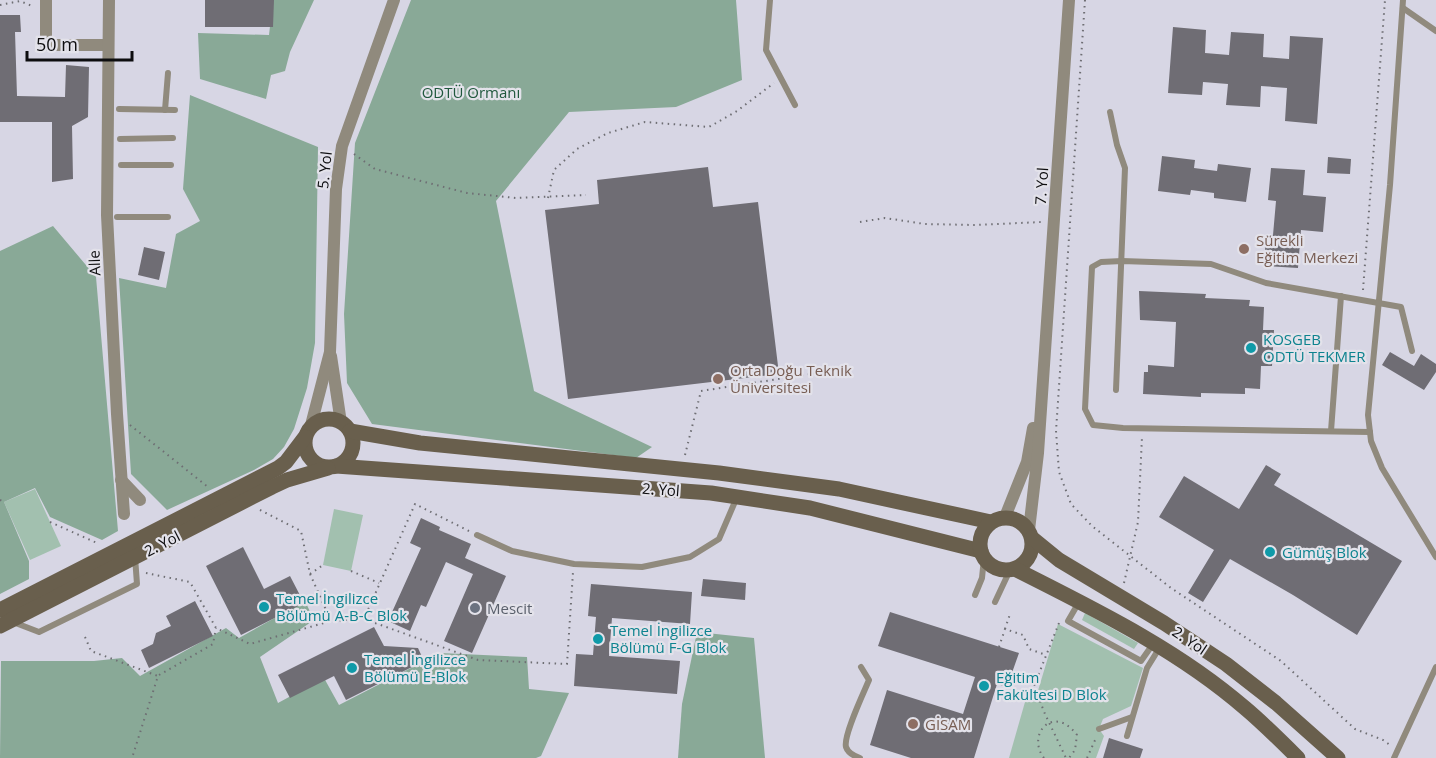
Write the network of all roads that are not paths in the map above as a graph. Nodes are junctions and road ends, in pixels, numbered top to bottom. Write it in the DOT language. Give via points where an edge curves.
graph roads {
  1 [pos="109,0"];
  2 [pos="394,0"];
  3 [pos="770,0"];
  4 [pos="1069,0"];
  5 [pos="1403,0"];
  6 [pos="46,5"];
  7 [pos="1403,8"];
  8 [pos="1436,32"];
  9 [pos="108,45"];
  10 [pos="168,73"];
  11 [pos="795,105"];
  12 [pos="119,109"];
  13 [pos="165,110"];
  14 [pos="175,110"];
  15 [pos="1110,112"];
  16 [pos="173,138"];
  17 [pos="120,139"];
  18 [pos="121,165"];
  19 [pos="171,165"];
  20 [pos="117,217"];
  21 [pos="168,217"];
  22 [pos="1122,261"];
  23 [pos="1341,296"];
  24 [pos="1379,303"];
  25 [pos="1412,351"];
  26 [pos="330,352"];
  27 [pos="1043,374"];
  28 [pos="1116,390"];
  29 [pos="346,427"];
  30 [pos="1331,431"];
  31 [pos="1370,432"];
  32 [pos="308,433"];
  33 [pos="332,467"];
  34 [pos="121,480"];
  35 [pos="737,497"];
  36 [pos="140,500"];
  37 [pos="126,509"];
  38 [pos="998,519"];
  39 [pos="1031,534"];
  40 [pos="477,535"];
  41 [pos="982,555"];
  42 [pos="129,556"];
  43 [pos="1436,557"];
  44 [pos="1012,569"];
  45 [pos="54,590"];
  46 [pos="975,595"];
  47 [pos="1079,601"];
  48 [pos="995,602"];
  49 [pos="3,619"];
  50 [pos="1157,645"];
  51 [pos="861,666"];
  52 [pos="1436,668"];
  53 [pos="1132,717"];
  54 [pos="1099,729"];
  55 [pos="1127,735"];
  56 [pos="860,758"];
  57 [pos="1298,758"];
  58 [pos="1338,758"];
  59 [pos="1394,758"];
  1 -- 9 [label="street, Alle"];
  2 -- 26 [label="street, 5. Yol" via="342,146 336,189"];
  3 -- 11 [label="lane" via="766,50"];
  4 -- 27 [label="street, 7. Yol"];
  5 -- 7 [label="lane"];
  6 -- 9 [label="street" via="46,45"];
  7 -- 8 [label="lane"];
  7 -- 24 [label="lane"];
  9 -- 34 [label="street, Alle" via="107,215"];
  10 -- 13 [label="lane"];
  12 -- 13 [label="lane"];
  13 -- 14 [label="lane"];
  15 -- 22 [label="lane" via="1125,168"];
  16 -- 17 [label="lane"];
  18 -- 19 [label="lane"];
  20 -- 21 [label="lane"];
  22 -- 23 [label="lane" via="1211,264 1266,283"];
  22 -- 28 [label="lane"];
  22 -- 30 [label="lane" via="1101,262 1092,267 1085,409 1093,425"];
  23 -- 24 [label="lane"];
  23 -- 30 [label="lane"];
  24 -- 25 [label="lane" via="1401,307"];
  24 -- 31 [label="lane" via="1368,415"];
  26 -- 29 [label="street, 5. Yol"];
  26 -- 32 [label="street, 5. Yol"];
  27 -- 38 [label="street, 7. Yol" via="1027,462"];
  27 -- 39 [label="street, 7. Yol"];
  29 -- 32 [label="street, 2. Yol" via="328,419 315,424"];
  29 -- 33 [label="street" via="352,452 343,463"];
  29 -- 38 [label="street, 2. Yol" via="420,443 839,489"];
  30 -- 31 [label="lane"];
  31 -- 43 [label="lane" via="1382,468"];
  32 -- 33 [label="street" via="305,444 309,458 321,466"];
  32 -- 42 [label="street, 2. Yol" via="281,466"];
  33 -- 35 [label="street, 2. Yol"];
  33 -- 42 [label="street, 2. Yol" via="287,480"];
  34 -- 36 [label="street"];
  34 -- 37 [label="street, Alle"];
  35 -- 40 [label="lane" via="719,539 690,557 642,567 574,564 512,551"];
  35 -- 41 [label="street, 2. Yol" via="810,508"];
  38 -- 39 [label="street, 2. Yol" via="1016,519"];
  38 -- 41 [label="street" via="981,534"];
  39 -- 44 [label="street" via="1033,545 1027,560"];
  39 -- 58 [label="street, 2. Yol" via="1059,560 1226,664"];
  41 -- 44 [label="street, 2. Yol" via="998,569"];
  41 -- 46 [label="lane" via="982,578"];
  42 -- 45 [label="street, 2. Yol"];
  42 -- 45 [label="street, 2. Yol"];
  42 -- 49 [label="lane" via="137,584 39,632"];
  44 -- 47 [label="street, 2. Yol"];
  44 -- 48 [label="lane"];
  45 -- 49 [label="street, 2. Yol"];
  47 -- 50 [label="street, 2. Yol"];
  47 -- 50 [label="lane" via="1068,621 1141,661"];
  50 -- 53 [label="lane"];
  50 -- 57 [label="street, 2. Yol" via="1244,707"];
  51 -- 56 [label="lane" via="869,680 846,737 846,748"];
  52 -- 59 [label="lane"];
  53 -- 54 [label="lane"];
  53 -- 55 [label="lane"];
}
